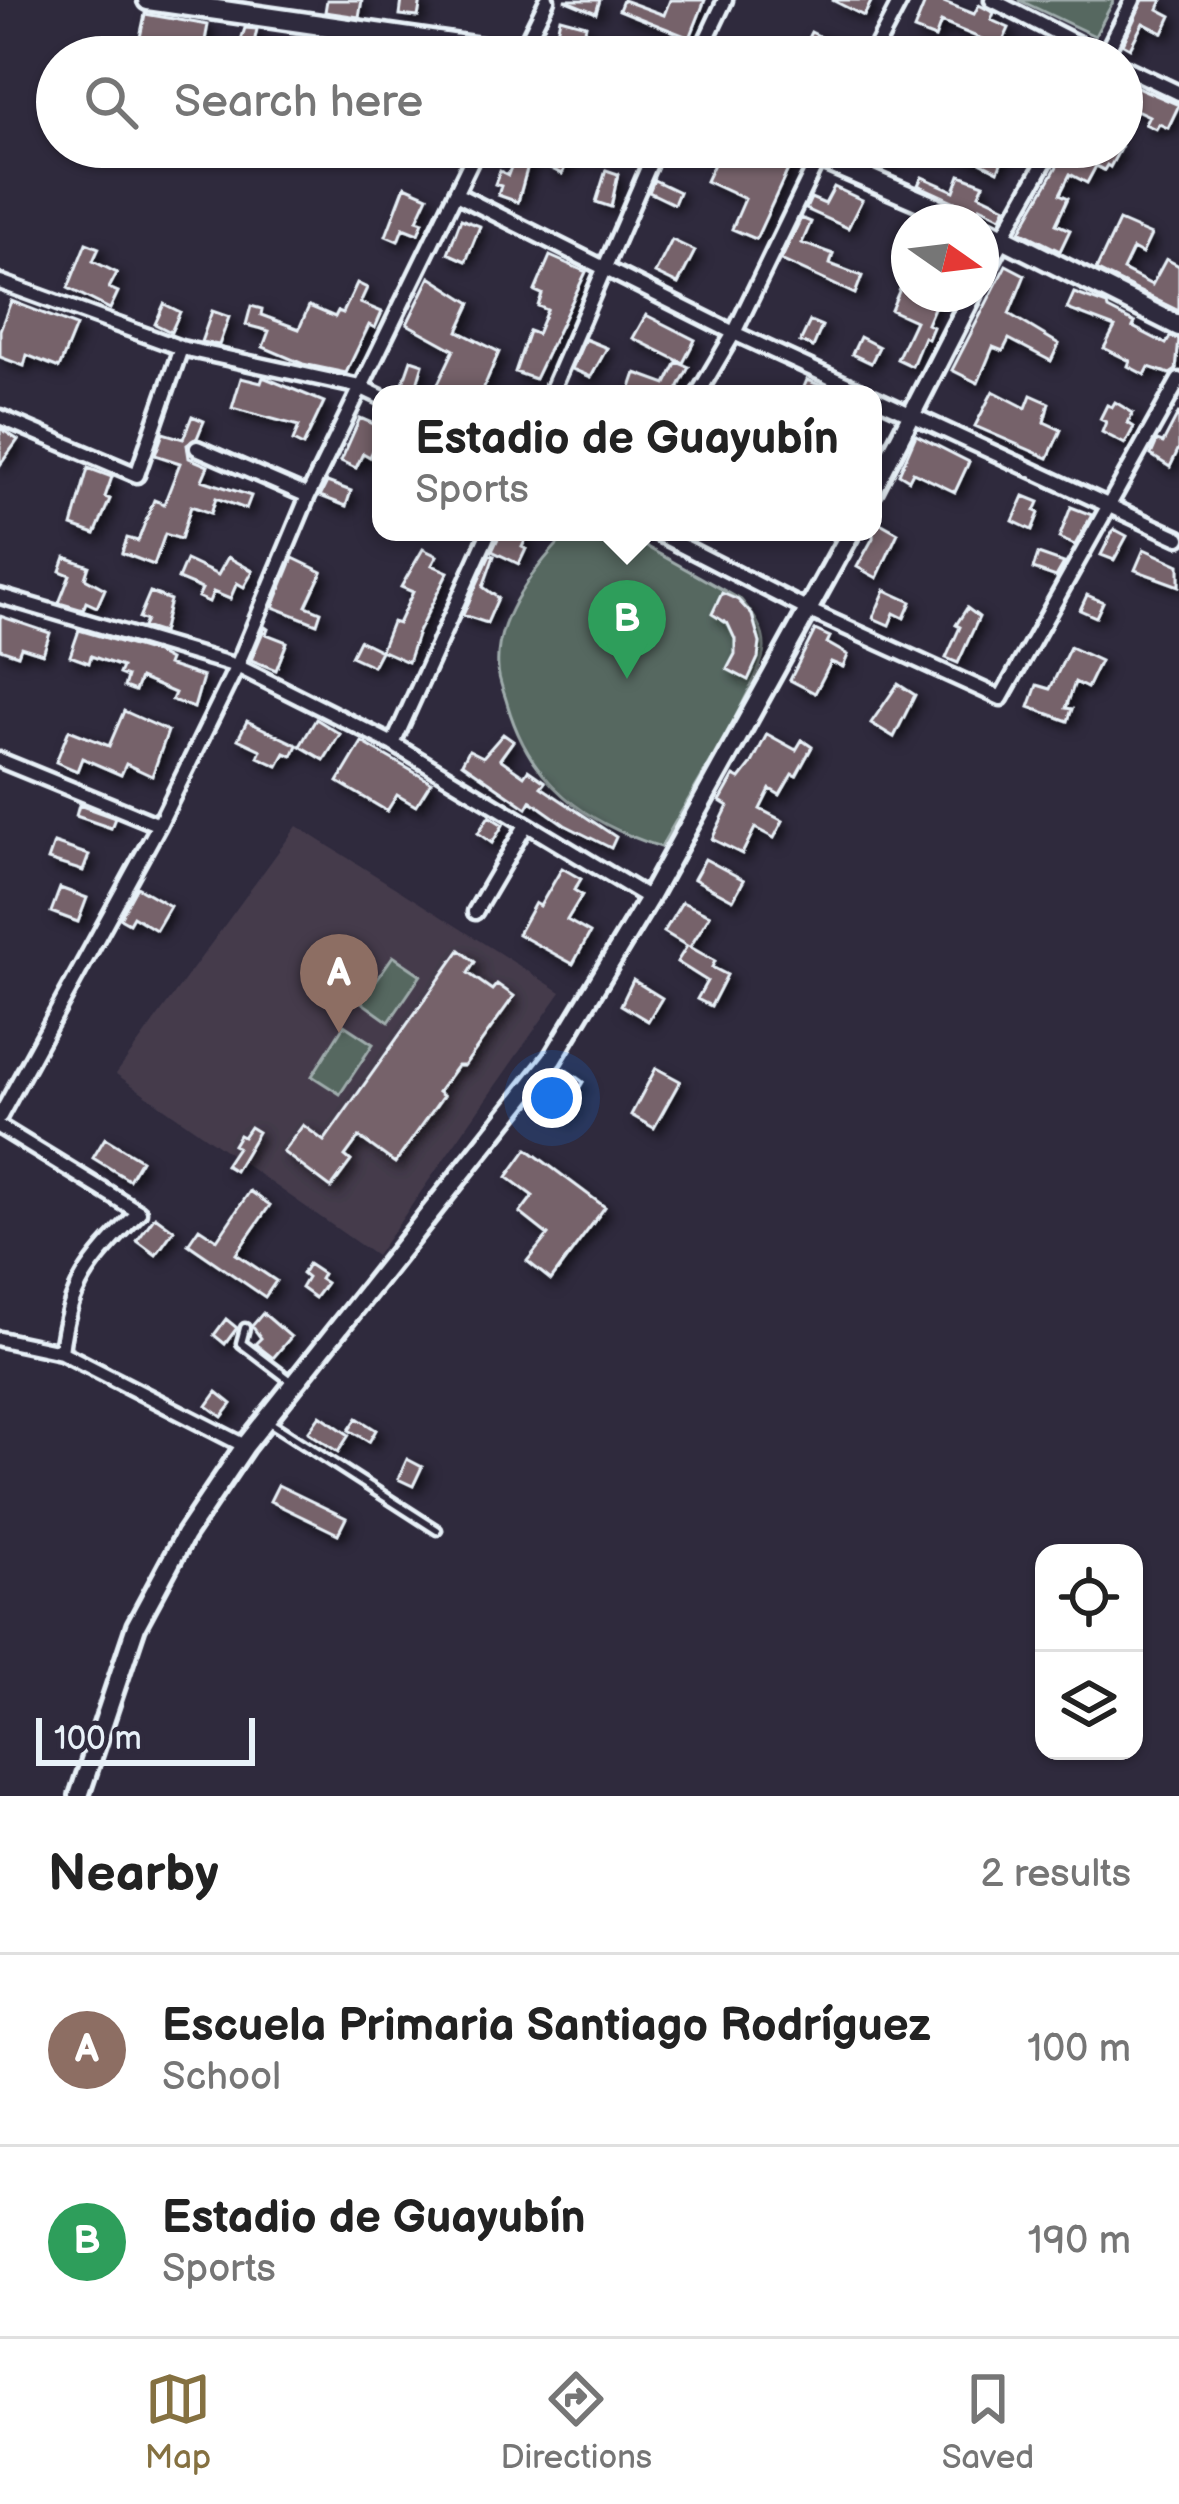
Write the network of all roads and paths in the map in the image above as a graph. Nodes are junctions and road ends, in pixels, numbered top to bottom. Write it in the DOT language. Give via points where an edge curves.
graph roads {
  1 [pos="148,0"];
  2 [pos="547,0"];
  3 [pos="725,0"];
  4 [pos="901,0"];
  5 [pos="992,0"];
  6 [pos="1133,0"];
  7 [pos="391,36"];
  8 [pos="529,36"];
  9 [pos="708,36"];
  10 [pos="882,36"];
  11 [pos="1063,36"];
  12 [pos="1115,36"];
  13 [pos="1143,76"];
  14 [pos="1179,92"];
  15 [pos="468,168"];
  16 [pos="648,168"];
  17 [pos="813,168"];
  18 [pos="851,168"];
  19 [pos="1041,168"];
  20 [pos="456,194"];
  21 [pos="930,204"];
  22 [pos="999,234"];
  23 [pos="1003,236"];
  24 [pos="999,244"];
  25 [pos="604,266"];
  26 [pos="0,282"];
  27 [pos="964,312"];
  28 [pos="1179,326"];
  29 [pos="734,333"];
  30 [pos="181,348"];
  31 [pos="1179,380"];
  32 [pos="554,385"];
  33 [pos="703,385"];
  34 [pos="848,385"];
  35 [pos="360,387"];
  36 [pos="372,393"];
  37 [pos="882,401"];
  38 [pos="912,415"];
  39 [pos="0,418"];
  40 [pos="197,448"];
  41 [pos="882,473"];
  42 [pos="308,496"];
  43 [pos="1110,503"];
  44 [pos="1179,538"];
  45 [pos="485,541"];
  46 [pos="673,541"];
  47 [pos="846,541"];
  48 [pos="0,596"];
  49 [pos="810,611"];
  50 [pos="237,666"];
  51 [pos="393,744"];
  52 [pos="0,760"];
  53 [pos="526,824"];
  54 [pos="159,825"];
  55 [pos="649,898"];
  56 [pos="475,912"];
  57 [pos="0,1116"];
  58 [pos="0,1127"];
  59 [pos="245,1328"];
  60 [pos="0,1339"];
  61 [pos="61,1352"];
  62 [pos="294,1383"];
  63 [pos="266,1420"];
  64 [pos="244,1446"];
  65 [pos="437,1530"];
  66 [pos="79,1796"];
  1 -- 7 [label="main road"];
  2 -- 8 [label="street"];
  3 -- 9 [label="street"];
  4 -- 10 [label="street"];
  5 -- 11 [label="street"];
  6 -- 12 [label="street"];
  13 -- 14 [label="street"];
  15 -- 20 [label="street"];
  16 -- 25 [label="street"];
  17 -- 29 [label="street"];
  18 -- 21 [label="main road"];
  19 -- 23 [label="street"];
  20 -- 25 [label="street"];
  20 -- 35 [label="street"];
  22 -- 23 [label="main road"];
  23 -- 24 [label="street"];
  23 -- 28 [label="main road"];
  25 -- 29 [label="street"];
  25 -- 32 [label="street"];
  26 -- 30 [label="street"];
  27 -- 38 [label="street"];
  29 -- 33 [label="street"];
  29 -- 34 [label="street"];
  30 -- 35 [label="street"];
  30 -- 39 [label="street" via="137,475"];
  31 -- 43 [label="street"];
  35 -- 36 [label="street"];
  35 -- 42 [label="street"];
  37 -- 38 [label="street"];
  38 -- 41 [label="street"];
  38 -- 43 [label="street"];
  40 -- 42 [label="street"];
  42 -- 50 [label="street"];
  43 -- 44 [label="street"];
  43 -- 49 [label="street" via="1001,698"];
  45 -- 51 [label="street"];
  46 -- 49 [label="street"];
  47 -- 49 [label="street"];
  48 -- 50 [label="street"];
  49 -- 55 [label="street"];
  50 -- 51 [label="street"];
  50 -- 54 [label="street"];
  51 -- 53 [label="street"];
  52 -- 54 [label="street"];
  53 -- 55 [label="street"];
  53 -- 56 [label="street"];
  54 -- 57 [label="street"];
  55 -- 62 [label="street" via="552,1058"];
  58 -- 61 [label="street" via="139,1212 87,1266 65,1316"];
  59 -- 62 [label="lane" via="242,1343"];
  60 -- 61 [label="street"];
  61 -- 64 [label="street"];
  62 -- 63 [label="street"];
  63 -- 64 [label="street"];
  63 -- 65 [label="lane"];
  64 -- 66 [label="street" via="136,1626"];
}
